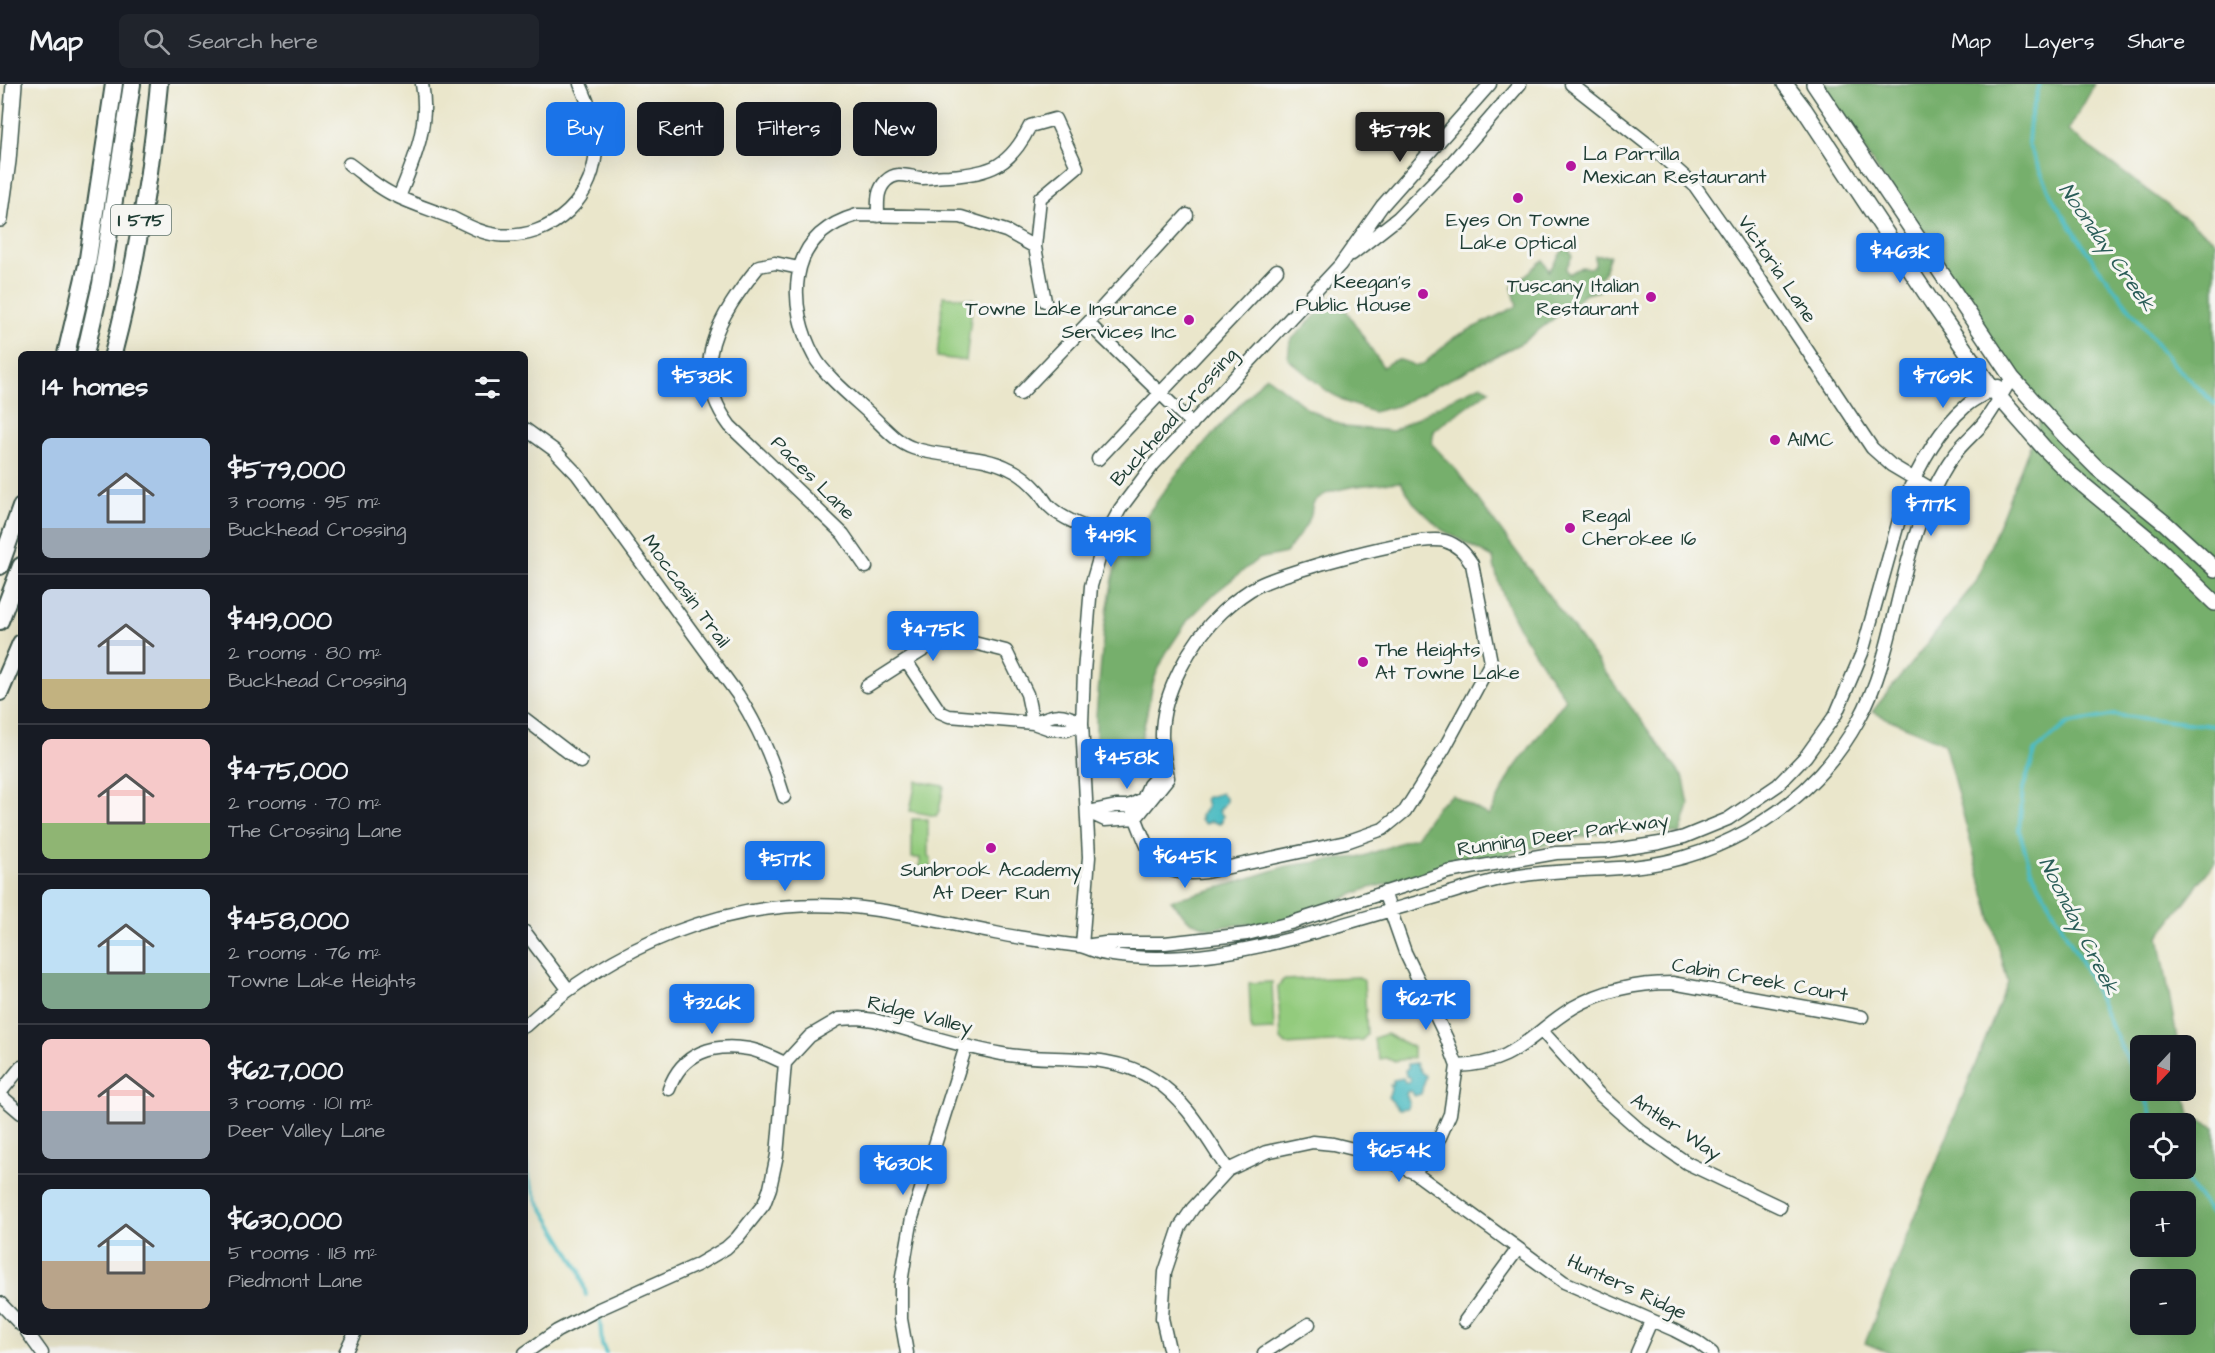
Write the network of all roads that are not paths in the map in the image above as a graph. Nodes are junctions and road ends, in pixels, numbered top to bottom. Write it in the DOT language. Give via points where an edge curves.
graph roads {
  1 [pos="14,84"];
  2 [pos="132,84"];
  3 [pos="159,84"];
  4 [pos="422,84"];
  5 [pos="580,84"];
  6 [pos="1490,84"];
  7 [pos="1520,84"];
  8 [pos="1571,84"];
  9 [pos="1785,84"];
  10 [pos="1814,84"];
  11 [pos="112,88"];
  12 [pos="4,161"];
  13 [pos="349,164"];
  14 [pos="399,197"];
  15 [pos="1187,215"];
  16 [pos="878,216"];
  17 [pos="0,219"];
  18 [pos="1035,247"];
  19 [pos="1340,265"];
  20 [pos="799,268"];
  21 [pos="1277,270"];
  22 [pos="1046,301"];
  23 [pos="1088,324"];
  24 [pos="67,351"];
  25 [pos="87,351"];
  26 [pos="114,351"];
  27 [pos="2012,378"];
  28 [pos="1996,393"];
  29 [pos="1020,394"];
  30 [pos="1161,394"];
  31 [pos="1192,424"];
  32 [pos="528,431"];
  33 [pos="1098,459"];
  34 [pos="1913,478"];
  35 [pos="1933,490"];
  36 [pos="18,515"];
  37 [pos="1106,535"];
  38 [pos="0,566"];
  39 [pos="866,567"];
  40 [pos="2215,569"];
  41 [pos="18,574"];
  42 [pos="2215,603"];
  43 [pos="0,621"];
  44 [pos="18,650"];
  45 [pos="906,661"];
  46 [pos="867,686"];
  47 [pos="0,692"];
  48 [pos="528,721"];
  49 [pos="1033,723"];
  50 [pos="1082,723"];
  51 [pos="581,762"];
  52 [pos="1166,767"];
  53 [pos="784,796"];
  54 [pos="1130,806"];
  55 [pos="1088,813"];
  56 [pos="1136,818"];
  57 [pos="1384,892"];
  58 [pos="1390,910"];
  59 [pos="528,936"];
  60 [pos="1082,946"];
  61 [pos="568,989"];
  62 [pos="1862,1017"];
  63 [pos="528,1023"];
  64 [pos="1542,1031"];
  65 [pos="966,1046"];
  66 [pos="784,1063"];
  67 [pos="1457,1066"];
  68 [pos="18,1071"];
  69 [pos="669,1089"];
  70 [pos="0,1094"];
  71 [pos="18,1110"];
  72 [pos="1228,1170"];
  73 [pos="1415,1173"];
  74 [pos="1780,1207"];
  75 [pos="1517,1250"];
  76 [pos="0,1303"];
  77 [pos="1465,1321"];
  78 [pos="1651,1321"];
  79 [pos="18,1322"];
  80 [pos="1309,1324"];
  81 [pos="29,1335"];
  82 [pos="354,1335"];
  83 [pos="42,1353"];
  84 [pos="345,1353"];
  85 [pos="525,1353"];
  86 [pos="907,1353"];
  87 [pos="1170,1353"];
  88 [pos="1264,1353"];
  89 [pos="1638,1353"];
  90 [pos="1712,1353"];
  1 -- 12 [label="main road"];
  2 -- 25 [label="highway"];
  3 -- 26 [label="highway, I 575" via="143,213"];
  4 -- 14 [label="street" via="420,144"];
  5 -- 14 [label="street" via="595,124 595,159 575,206 555,222 532,233 498,235"];
  6 -- 19 [label="street, Buckhead Crossing" via="1382,206"];
  7 -- 19 [label="street, Buckhead Crossing" via="1469,145 1398,218"];
  8 -- 34 [label="street, Victoria Lane" via="1695,186 1872,448"];
  9 -- 28 [label="main road"];
  10 -- 27 [label="main road"];
  11 -- 24 [label="highway, I 575" via="87,265"];
  12 -- 17 [label="main road"];
  13 -- 14 [label="street"];
  15 -- 23 [label="street"];
  16 -- 18 [label="street" via="962,218 1006,231"];
  16 -- 18 [label="street" via="878,194 887,180 903,174 920,178 985,172 1001,165 1030,126 1055,119 1077,167 1040,198"];
  16 -- 20 [label="street" via="857,215 825,229 813,241"];
  18 -- 22 [label="street"];
  19 -- 31 [label="street, Buckhead Crossing"];
  20 -- 37 [label="street" via="798,314 814,357 898,441 914,448 998,463 1028,480 1049,507"];
  20 -- 39 [label="street, Paces Lane" via="776,263 759,266 738,292 720,325 711,346 708,380 730,426 843,534"];
  21 -- 30 [label="street"];
  23 -- 29 [label="street"];
  23 -- 30 [label="street"];
  27 -- 28 [label="street, Running Deer Parkway"];
  27 -- 40 [label="main road" via="2097,468"];
  28 -- 34 [label="street, Running Deer Parkway" via="1966,406"];
  28 -- 35 [label="street, Running Deer Parkway" via="1983,423 1953,456"];
  28 -- 42 [label="main road" via="2070,474 2158,548"];
  30 -- 31 [label="street"];
  30 -- 33 [label="street"];
  31 -- 37 [label="street, Buckhead Crossing" via="1142,478"];
  32 -- 53 [label="street, Moccasin Trail" via="577,474 738,695 772,759"];
  34 -- 35 [label="street, Victoria Lane"];
  34 -- 57 [label="street, Running Deer Parkway" via="1862,653 1844,699 1817,743 1778,785 1728,819 1684,837 1635,848 1486,864"];
  35 -- 58 [label="street, Running Deer Parkway" via="1919,524 1880,668 1866,705 1836,755 1778,811 1726,842 1684,857 1634,867 1520,875"];
  36 -- 38 [label="highway"];
  37 -- 50 [label="street, Buckhead Crossing" via="1089,604"];
  41 -- 43 [label="highway"];
  44 -- 47 [label="highway"];
  45 -- 46 [label="street"];
  45 -- 49 [label="street" via="940,712"];
  45 -- 49 [label="street" via="946,636 1006,651 1027,694"];
  48 -- 51 [label="street"];
  49 -- 50 [label="street" via="1067,730"];
  50 -- 55 [label="street, Buckhead Crossing"];
  52 -- 54 [label="street" via="1149,785 1143,799"];
  52 -- 56 [label="street" via="1168,778"];
  52 -- 56 [label="street" via="1162,738 1165,705 1178,674 1222,612 1257,586 1296,571 1418,542 1442,540 1464,552 1472,564 1491,662 1406,812 1383,829 1346,842 1186,874 1173,873 1151,855"];
  54 -- 55 [label="street"];
  54 -- 56 [label="street"];
  55 -- 56 [label="street" via="1105,820"];
  55 -- 60 [label="street, Buckhead Crossing"];
  57 -- 58 [label="street"];
  57 -- 60 [label="street, Running Deer Parkway" via="1247,934 1165,943"];
  58 -- 60 [label="street, Running Deer Parkway" via="1265,946 1209,955 1125,956"];
  58 -- 67 [label="street"];
  59 -- 61 [label="street"];
  60 -- 61 [label="street, Running Deer Parkway" via="867,909 783,907 718,918 659,938"];
  61 -- 63 [label="street, Running Deer Parkway"];
  62 -- 64 [label="street, Cabin Creek Court" via="1655,983 1597,996"];
  64 -- 67 [label="street, Cabin Creek Court" via="1514,1052 1478,1065"];
  64 -- 74 [label="street, Antler Way" via="1598,1093 1642,1132 1688,1163"];
  65 -- 66 [label="street, Ridge Valley" via="874,1020 839,1019 810,1036"];
  65 -- 72 [label="street, Ridge Valley" via="1038,1058 1105,1060 1138,1071 1170,1092"];
  65 -- 86 [label="street" via="912,1218 901,1283 901,1319"];
  66 -- 69 [label="street" via="752,1050 702,1052 675,1073"];
  66 -- 85 [label="street" via="777,1155 764,1204 751,1223 726,1248 697,1265 599,1309"];
  67 -- 73 [label="street" via="1450,1113 1440,1137"];
  68 -- 70 [label="street"];
  70 -- 71 [label="street"];
  72 -- 73 [label="street, Hunters Ridge" via="1266,1152 1313,1142 1370,1154"];
  72 -- 87 [label="street, Hunters Ridge" via="1180,1227 1164,1272 1162,1318"];
  73 -- 75 [label="street, Hunters Ridge"];
  75 -- 77 [label="street"];
  75 -- 78 [label="street, Hunters Ridge" via="1564,1282"];
  76 -- 79 [label="street"];
  78 -- 89 [label="street"];
  78 -- 90 [label="street, Hunters Ridge"];
  80 -- 88 [label="street"];
  81 -- 83 [label="street"];
  82 -- 84 [label="street"];
}
